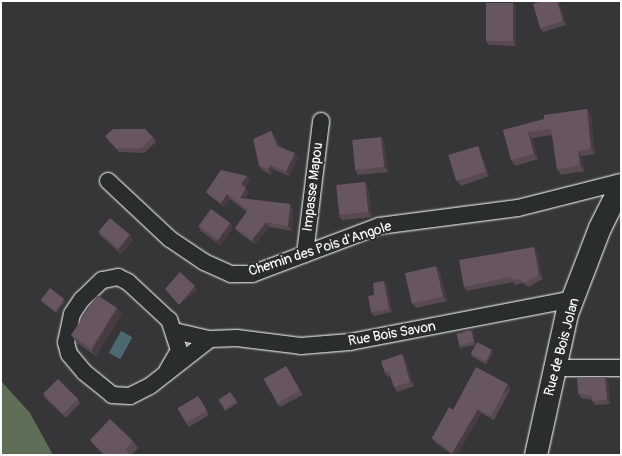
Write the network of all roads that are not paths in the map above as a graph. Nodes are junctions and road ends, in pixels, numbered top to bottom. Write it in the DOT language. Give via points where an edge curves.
graph roads {
  1 [pos="321,121"];
  2 [pos="108,181"];
  3 [pos="621,182"];
  4 [pos="621,186"];
  5 [pos="305,254"];
  6 [pos="573,299"];
  7 [pos="174,330"];
  8 [pos="210,339"];
  9 [pos="555,368"];
  10 [pos="621,368"];
  11 [pos="167,371"];
  12 [pos="536,455"];
  1 -- 5 [label="street, Impasse Mapou"];
  2 -- 5 [label="street, Chemin des Pois d'Angole" via="170,239 204,262 232,274 252,274"];
  3 -- 5 [label="street, Chemin des Pois d'Angole" via="518,208 379,226"];
  4 -- 6 [label="street, Rue de Bois Jolan" via="600,228"];
  6 -- 8 [label="street, Rue Bois Savon" via="350,342 301,346 237,338"];
  6 -- 9 [label="street, Rue de Bois Jolan"];
  7 -- 8 [label="street, Rue Bois Savon"];
  7 -- 11 [label="street" via="179,350"];
  7 -- 11 [label="street" via="169,320 128,282 110,277 82,298 67,329 69,354 84,372 112,395 130,396 150,386"];
  8 -- 11 [label="street"];
  9 -- 10 [label="street"];
  9 -- 12 [label="street, Rue de Bois Jolan"];
}
